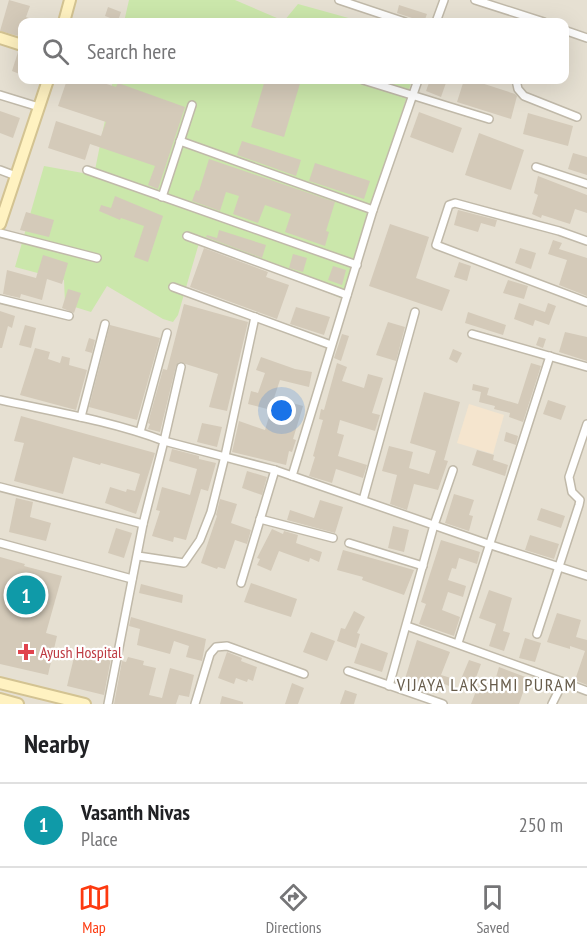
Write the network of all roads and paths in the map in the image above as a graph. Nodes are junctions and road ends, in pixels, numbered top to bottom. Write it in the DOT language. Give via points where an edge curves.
graph roads {
  1 [pos="70,0"];
  2 [pos="339,0"];
  3 [pos="444,0"];
  4 [pos="475,0"];
  5 [pos="485,2"];
  6 [pos="65,18"];
  7 [pos="393,18"];
  8 [pos="437,18"];
  9 [pos="528,18"];
  10 [pos="569,32"];
  11 [pos="0,38"];
  12 [pos="587,38"];
  13 [pos="18,44"];
  14 [pos="47,84"];
  15 [pos="376,84"];
  16 [pos="417,84"];
  17 [pos="517,84"];
  18 [pos="0,95"];
  19 [pos="413,96"];
  20 [pos="192,105"];
  21 [pos="39,107"];
  22 [pos="577,117"];
  23 [pos="489,119"];
  24 [pos="180,141"];
  25 [pos="536,167"];
  26 [pos="0,170"];
  27 [pos="87,170"];
  28 [pos="16,176"];
  29 [pos="587,184"];
  30 [pos="162,196"];
  31 [pos="373,210"];
  32 [pos="0,230"];
  33 [pos="187,236"];
  34 [pos="587,241"];
  35 [pos="97,258"];
  36 [pos="357,265"];
  37 [pos="172,287"];
  38 [pos="347,296"];
  39 [pos="0,299"];
  40 [pos="587,302"];
  41 [pos="415,312"];
  42 [pos="69,316"];
  43 [pos="255,317"];
  44 [pos="105,324"];
  45 [pos="167,333"];
  46 [pos="472,334"];
  47 [pos="331,345"];
  48 [pos="550,356"];
  49 [pos="181,367"];
  50 [pos="587,367"];
  51 [pos="0,400"];
  52 [pos="81,417"];
  53 [pos="587,424"];
  54 [pos="140,432"];
  55 [pos="164,441"];
  56 [pos="225,456"];
  57 [pos="275,470"];
  58 [pos="453,470"];
  59 [pos="292,476"];
  60 [pos="0,488"];
  61 [pos="363,500"];
  62 [pos="260,519"];
  63 [pos="143,524"];
  64 [pos="434,525"];
  65 [pos="333,538"];
  66 [pos="0,543"];
  67 [pos="349,543"];
  68 [pos="491,545"];
  69 [pos="138,555"];
  70 [pos="423,566"];
  71 [pos="559,566"];
  72 [pos="587,576"];
  73 [pos="132,579"];
  74 [pos="241,583"];
  75 [pos="407,626"];
  76 [pos="537,634"];
  77 [pos="458,643"];
  78 [pos="348,672"];
  79 [pos="304,674"];
  80 [pos="563,682"];
  81 [pos="0,683"];
  82 [pos="389,686"];
  83 [pos="587,691"];
  84 [pos="0,699"];
  85 [pos="18,704"];
  86 [pos="85,704"];
  87 [pos="108,704"];
  88 [pos="195,704"];
  89 [pos="443,704"];
  90 [pos="552,704"];
  1 -- 6 [label="street"];
  2 -- 7 [label="street"];
  3 -- 8 [label="street"];
  4 -- 5 [label="street"];
  5 -- 9 [label="street"];
  10 -- 12 [label="street"];
  11 -- 13 [label="street"];
  14 -- 21 [label="street"];
  15 -- 19 [label="street"];
  16 -- 19 [label="street"];
  17 -- 22 [label="street" via="524,96"];
  18 -- 21 [label="street"];
  19 -- 23 [label="street"];
  19 -- 31 [label="street"];
  20 -- 24 [label="street"];
  21 -- 28 [label="street"];
  24 -- 30 [label="street"];
  24 -- 31 [label="street"];
  25 -- 29 [label="street"];
  26 -- 28 [label="street"];
  27 -- 30 [label="street"];
  28 -- 32 [label="street"];
  30 -- 36 [label="street"];
  31 -- 36 [label="street"];
  32 -- 35 [label="street"];
  33 -- 38 [label="street"];
  34 -- 40 [label="street" via="455,203 449,206 436,245"];
  36 -- 38 [label="street"];
  37 -- 43 [label="street"];
  38 -- 47 [label="street"];
  39 -- 42 [label="street"];
  41 -- 61 [label="street"];
  43 -- 47 [label="street"];
  43 -- 56 [label="street"];
  44 -- 52 [label="street"];
  45 -- 54 [label="street"];
  46 -- 48 [label="street"];
  47 -- 59 [label="street"];
  48 -- 50 [label="street"];
  48 -- 68 [label="street"];
  49 -- 55 [label="street"];
  51 -- 52 [label="street"];
  52 -- 54 [label="street"];
  53 -- 71 [label="street" via="569,477 572,492 580,500"];
  54 -- 55 [label="street"];
  55 -- 56 [label="street"];
  55 -- 63 [label="street"];
  56 -- 57 [label="street"];
  56 -- 69 [label="street" via="211,512 200,540 184,563"];
  57 -- 59 [label="street"];
  57 -- 62 [label="street"];
  58 -- 64 [label="street"];
  59 -- 61 [label="street"];
  60 -- 63 [label="street"];
  61 -- 64 [label="street"];
  62 -- 65 [label="street"];
  62 -- 74 [label="street"];
  63 -- 69 [label="street"];
  64 -- 68 [label="street"];
  64 -- 70 [label="street"];
  66 -- 73 [label="street"];
  67 -- 70 [label="street"];
  68 -- 71 [label="street"];
  68 -- 77 [label="street"];
  69 -- 73 [label="street"];
  70 -- 75 [label="street"];
  71 -- 72 [label="street"];
  71 -- 76 [label="street"];
  73 -- 87 [label="street"];
  75 -- 77 [label="street"];
  75 -- 82 [label="street"];
  77 -- 80 [label="street"];
  78 -- 82 [label="street"];
  79 -- 88 [label="street" via="227,646 216,647 210,654"];
  80 -- 83 [label="street"];
  80 -- 90 [label="street"];
  81 -- 86 [label="street"];
  82 -- 89 [label="street"];
  84 -- 85 [label="street"];
}
